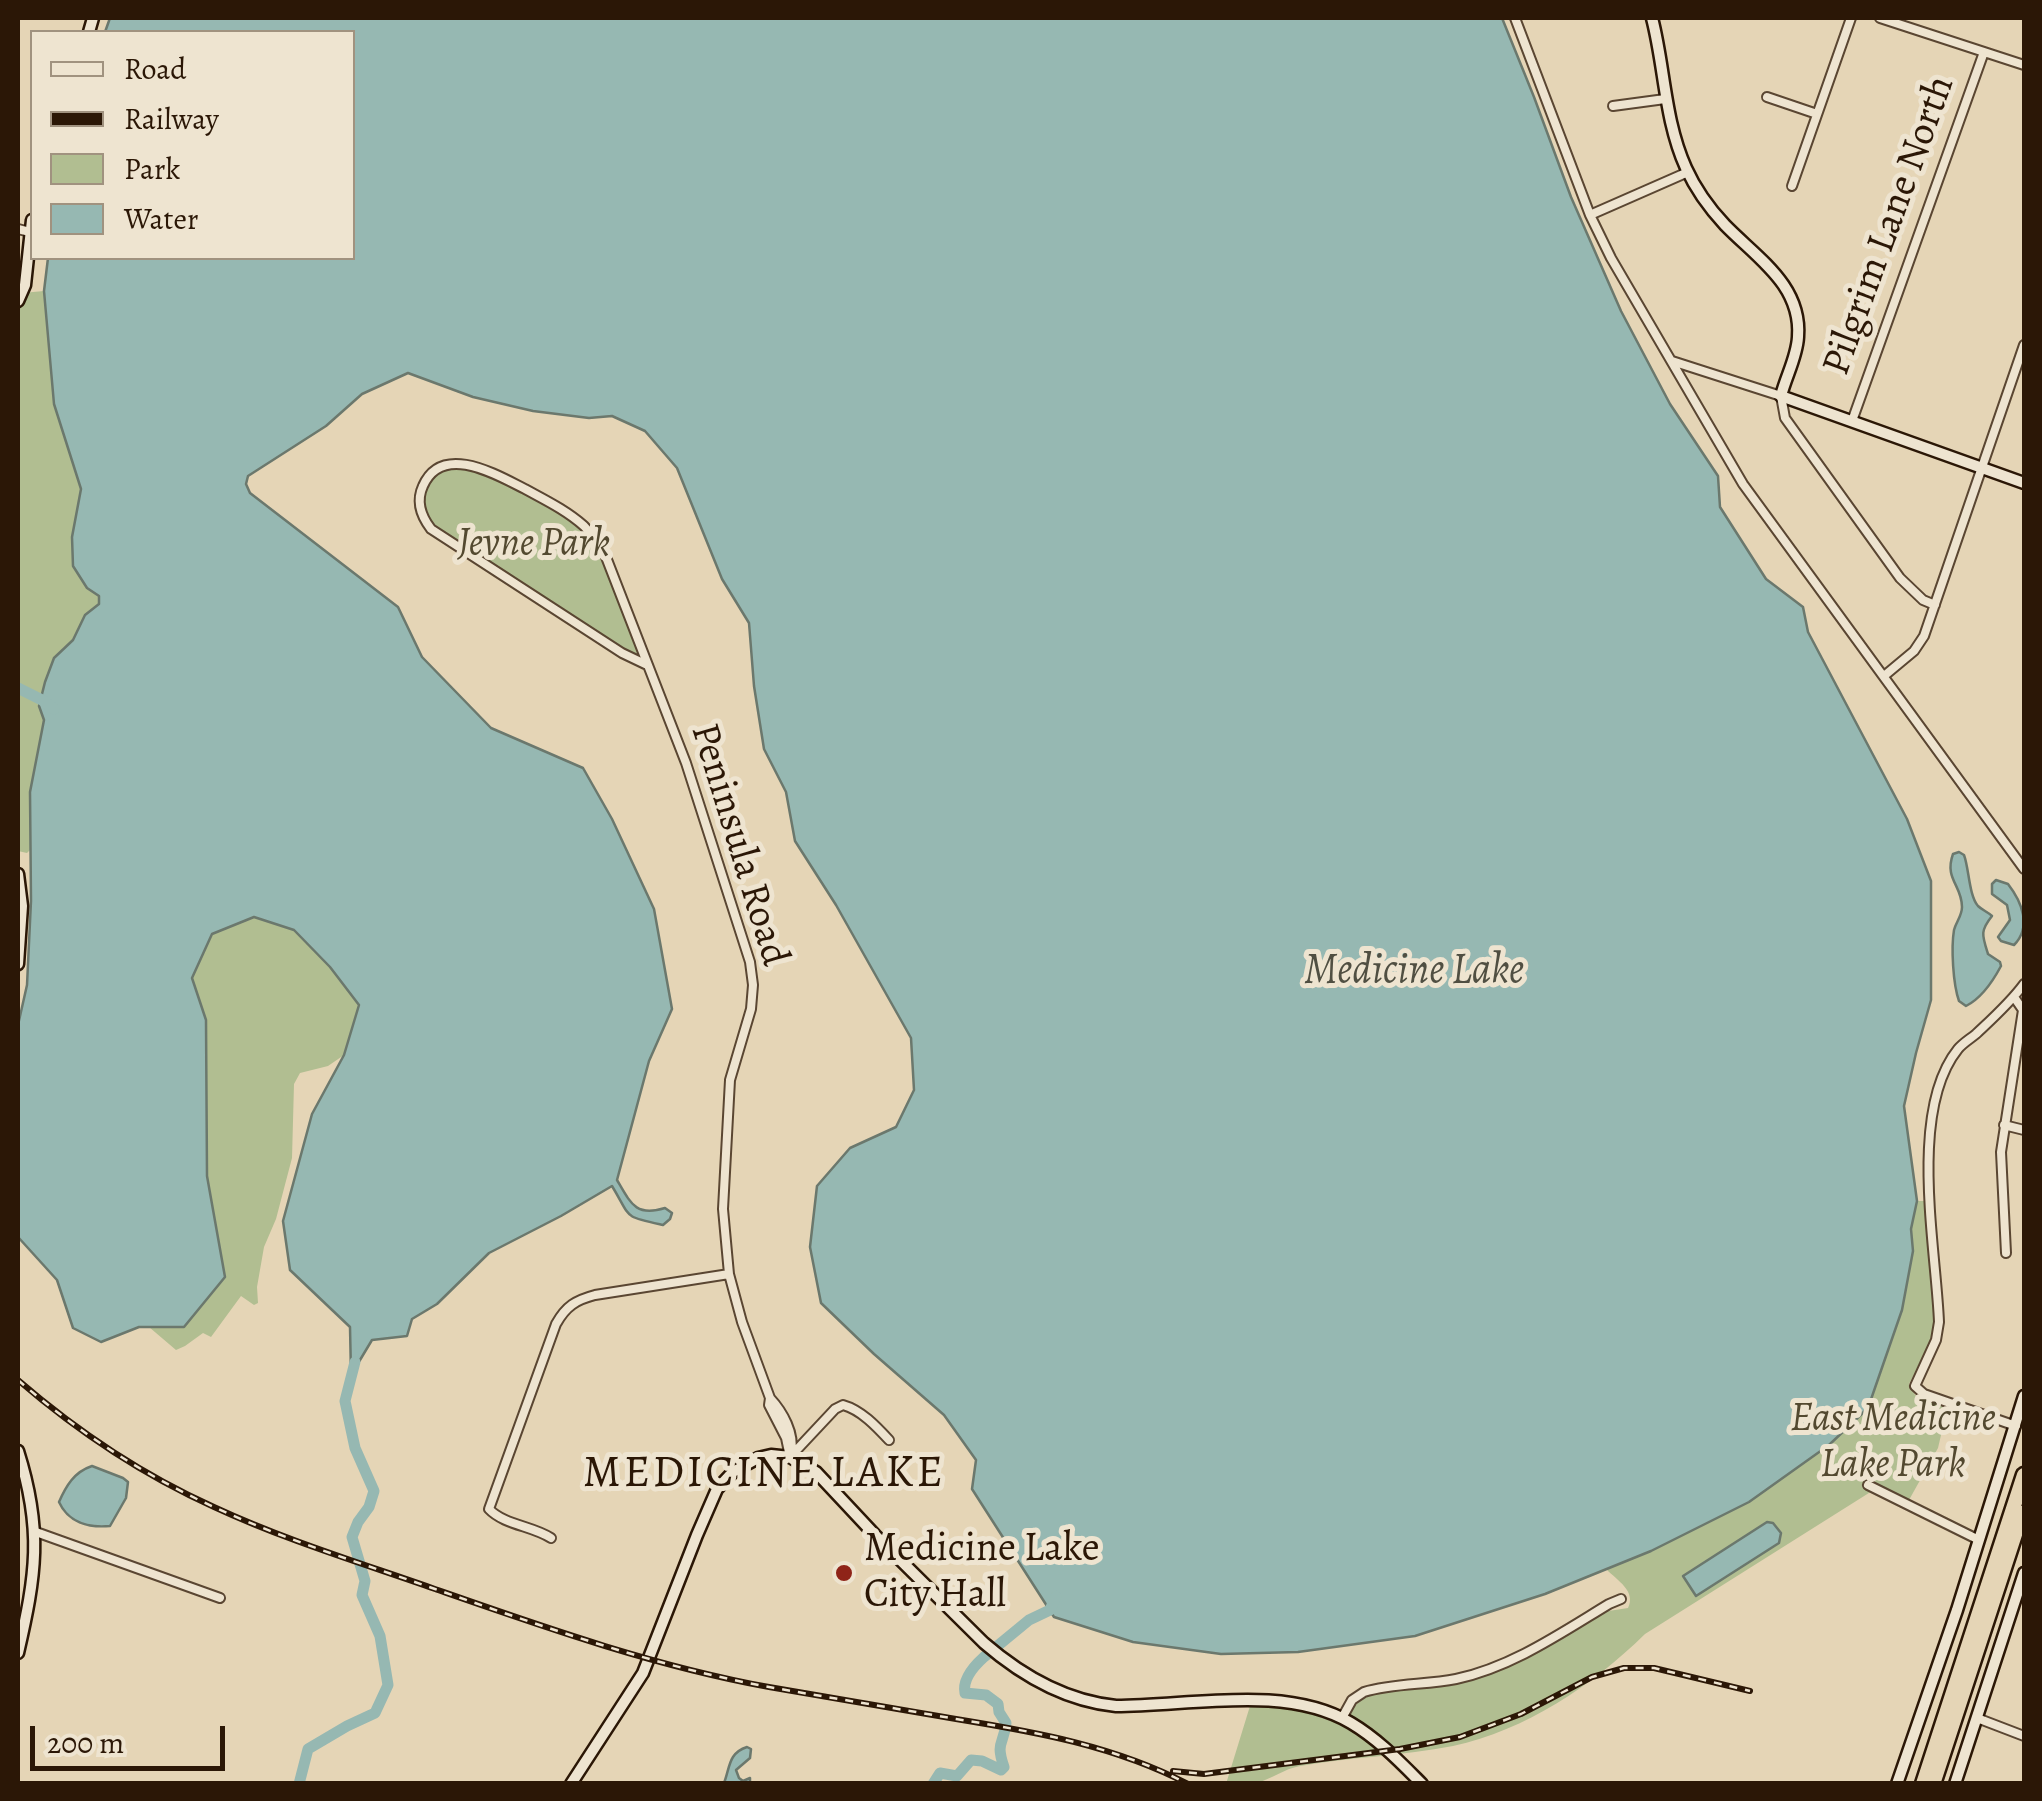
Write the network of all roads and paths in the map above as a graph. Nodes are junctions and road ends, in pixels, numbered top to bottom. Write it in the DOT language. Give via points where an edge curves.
graph roads {
  1 [pos="1515,18"];
  2 [pos="1652,18"];
  3 [pos="1851,18"];
  4 [pos="1880,18"];
  5 [pos="2024,51"];
  6 [pos="1984,52"];
  7 [pos="2022,65"];
  8 [pos="1768,98"];
  9 [pos="1665,99"];
  10 [pos="1613,106"];
  11 [pos="1816,114"];
  12 [pos="1688,172"];
  13 [pos="1792,186"];
  14 [pos="1590,215"];
  15 [pos="27,227"];
  16 [pos="28,261"];
  17 [pos="18,284"];
  18 [pos="18,301"];
  19 [pos="2024,345"];
  20 [pos="1672,361"];
  21 [pos="1781,396"];
  22 [pos="1852,421"];
  23 [pos="1982,468"];
  24 [pos="2024,482"];
  25 [pos="1935,605"];
  26 [pos="645,664"];
  27 [pos="1884,676"];
  28 [pos="2024,869"];
  29 [pos="18,874"];
  30 [pos="18,964"];
  31 [pos="2024,984"];
  32 [pos="2014,998"];
  33 [pos="2004,1126"];
  34 [pos="2024,1130"];
  35 [pos="2006,1253"];
  36 [pos="729,1274"];
  37 [pos="2024,1396"];
  38 [pos="2016,1426"];
  39 [pos="889,1440"];
  40 [pos="18,1452"];
  41 [pos="790,1457"];
  42 [pos="2024,1475"];
  43 [pos="1868,1485"];
  44 [pos="2024,1505"];
  45 [pos="36,1532"];
  46 [pos="551,1538"];
  47 [pos="1980,1540"];
  48 [pos="2024,1573"];
  49 [pos="220,1598"];
  50 [pos="1621,1599"];
  51 [pos="18,1654"];
  52 [pos="1342,1718"];
  53 [pos="1977,1718"];
  54 [pos="2024,1736"];
  55 [pos="571,1784"];
  56 [pos="1422,1784"];
  57 [pos="1897,1784"];
  58 [pos="1921,1784"];
  59 [pos="1933,1784"];
  60 [pos="1955,1784"];
  1 -- 14 [label="street"];
  2 -- 9 [label="street"];
  3 -- 11 [label="street"];
  4 -- 6 [label="street"];
  5 -- 7 [label="street, Pilgrim Lane North"];
  6 -- 7 [label="street"];
  6 -- 22 [label="street, Pilgrim Lane North"];
  8 -- 11 [label="street"];
  9 -- 10 [label="street"];
  9 -- 12 [label="street"];
  11 -- 13 [label="street"];
  12 -- 14 [label="street"];
  12 -- 21 [label="street" via="1722,222 1780,278 1794,304 1797,346"];
  14 -- 20 [label="street"];
  15 -- 16 [label="street"];
  16 -- 17 [label="street"];
  16 -- 18 [label="street"];
  19 -- 23 [label="street"];
  20 -- 21 [label="street"];
  20 -- 27 [label="street" via="1743,484"];
  21 -- 22 [label="street"];
  21 -- 25 [label="street" via="1785,418 1900,578"];
  22 -- 23 [label="street"];
  23 -- 24 [label="street"];
  23 -- 25 [label="street"];
  25 -- 27 [label="street" via="1918,646"];
  26 -- 26 [label="street, Peninsula Road" via="606,558 581,524 476,466 449,465 428,477 420,506 431,529"];
  26 -- 36 [label="street, Peninsula Road" via="686,763 752,975 751,1009 728,1097"];
  27 -- 28 [label="street"];
  29 -- 30 [label="street"];
  31 -- 32 [label="street"];
  32 -- 33 [label="street" via="2022,1018"];
  32 -- 38 [label="street" via="1959,1048 1939,1088 1928,1148 1939,1322 1916,1382 1924,1394"];
  33 -- 34 [label="street"];
  33 -- 35 [label="street"];
  36 -- 41 [label="street, Peninsula Road"];
  36 -- 46 [label="street" via="577,1300 564,1312 490,1509"];
  37 -- 38 [label="street"];
  38 -- 47 [label="street"];
  39 -- 41 [label="street" via="843,1405"];
  40 -- 45 [label="street"];
  41 -- 52 [label="street" via="816,1472 984,1643 1040,1682 1090,1702 1277,1700"];
  41 -- 55 [label="street" via="744,1464 724,1480 643,1672"];
  42 -- 58 [label="highway"];
  43 -- 47 [label="street"];
  44 -- 59 [label="highway"];
  45 -- 49 [label="street"];
  45 -- 51 [label="street"];
  47 -- 57 [label="street"];
  48 -- 53 [label="street"];
  50 -- 52 [label="street" via="1488,1669 1364,1692"];
  52 -- 56 [label="street"];
  53 -- 54 [label="street"];
  53 -- 60 [label="street"];
}
